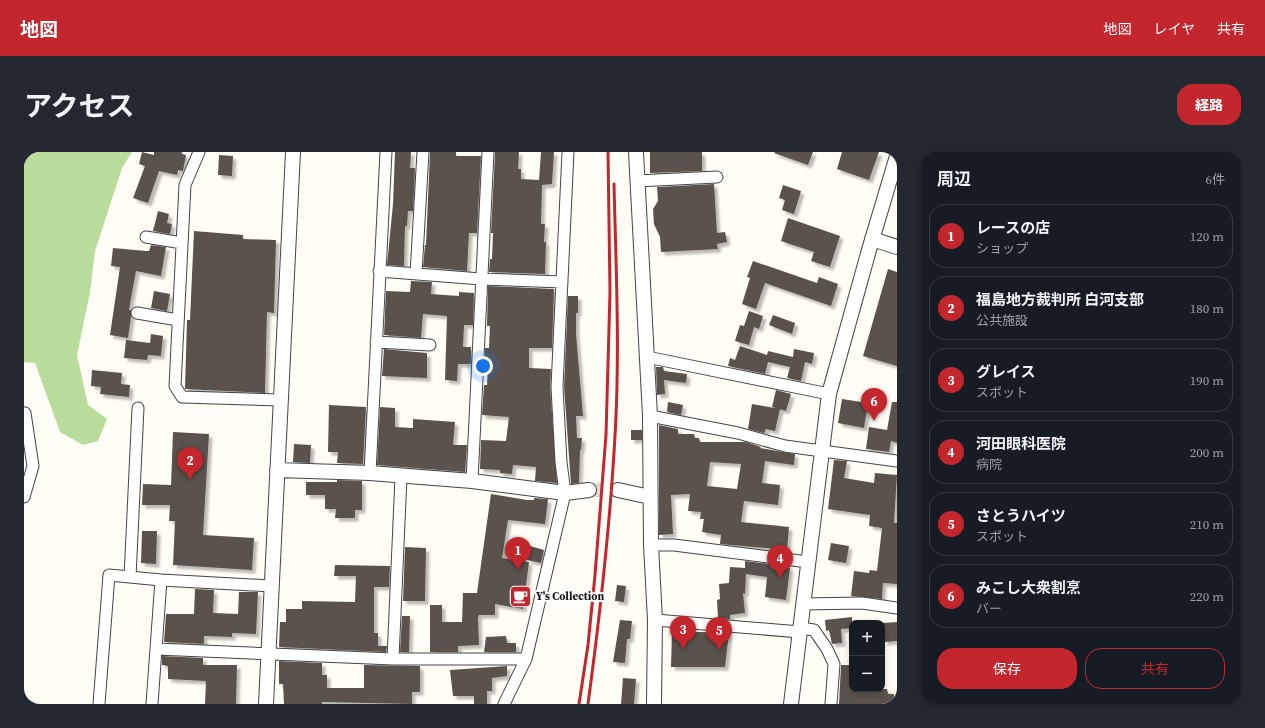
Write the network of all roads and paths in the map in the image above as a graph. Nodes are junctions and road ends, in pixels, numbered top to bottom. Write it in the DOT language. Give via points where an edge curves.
graph roads {
  1 [pos="199,152"];
  2 [pos="293,152"];
  3 [pos="386,152"];
  4 [pos="423,152"];
  5 [pos="488,152"];
  6 [pos="568,152"];
  7 [pos="636,152"];
  8 [pos="897,156"];
  9 [pos="717,177"];
  10 [pos="637,181"];
  11 [pos="146,237"];
  12 [pos="872,239"];
  13 [pos="182,243"];
  14 [pos="897,247"];
  15 [pos="379,271"];
  16 [pos="416,274"];
  17 [pos="481,279"];
  18 [pos="562,282"];
  19 [pos="137,313"];
  20 [pos="178,320"];
  21 [pos="376,342"];
  22 [pos="430,345"];
  23 [pos="647,357"];
  24 [pos="829,394"];
  25 [pos="280,400"];
  26 [pos="138,408"];
  27 [pos="25,413"];
  28 [pos="650,416"];
  29 [pos="822,450"];
  30 [pos="897,461"];
  31 [pos="276,470"];
  32 [pos="370,473"];
  33 [pos="401,477"];
  34 [pos="472,481"];
  35 [pos="589,490"];
  36 [pos="618,490"];
  37 [pos="565,493"];
  38 [pos="24,497"];
  39 [pos="650,498"];
  40 [pos="651,545"];
  41 [pos="808,562"];
  42 [pos="130,578"];
  43 [pos="161,580"];
  44 [pos="272,586"];
  45 [pos="803,604"];
  46 [pos="897,608"];
  47 [pos="655,620"];
  48 [pos="800,630"];
  49 [pos="156,649"];
  50 [pos="268,655"];
  51 [pos="393,659"];
  52 [pos="526,659"];
  53 [pos="99,704"];
  54 [pos="152,704"];
  55 [pos="266,704"];
  56 [pos="504,704"];
  57 [pos="654,704"];
  58 [pos="791,704"];
  59 [pos="831,704"];
  1 -- 13 [label="street" via="185,185"];
  2 -- 25 [label="street"];
  3 -- 15 [label="street"];
  4 -- 16 [label="street"];
  5 -- 17 [label="street"];
  6 -- 18 [label="street"];
  7 -- 10 [label="street"];
  8 -- 12 [label="street"];
  9 -- 10 [label="street"];
  10 -- 23 [label="street"];
  11 -- 13 [label="street"];
  12 -- 14 [label="street"];
  12 -- 24 [label="street"];
  13 -- 20 [label="street"];
  15 -- 16 [label="street"];
  15 -- 21 [label="street"];
  16 -- 17 [label="street"];
  17 -- 18 [label="street"];
  17 -- 34 [label="street"];
  18 -- 37 [label="street" via="557,387"];
  19 -- 20 [label="street"];
  20 -- 25 [label="street" via="175,386 182,397"];
  21 -- 22 [label="street"];
  21 -- 32 [label="street"];
  23 -- 24 [label="street"];
  23 -- 28 [label="street"];
  24 -- 29 [label="street"];
  25 -- 31 [label="street"];
  26 -- 42 [label="street"];
  27 -- 38 [label="street" via="33,466"];
  28 -- 29 [label="street" via="738,432 785,446"];
  28 -- 39 [label="street"];
  29 -- 30 [label="street"];
  29 -- 41 [label="street"];
  31 -- 32 [label="street"];
  31 -- 44 [label="street"];
  32 -- 33 [label="street"];
  33 -- 34 [label="street"];
  33 -- 51 [label="street"];
  34 -- 37 [label="street"];
  35 -- 37 [label="street"];
  36 -- 39 [label="street"];
  37 -- 52 [label="street"];
  39 -- 40 [label="street"];
  40 -- 41 [label="street" via="674,545"];
  40 -- 47 [label="street"];
  41 -- 45 [label="street"];
  42 -- 43 [label="street"];
  42 -- 53 [label="street" via="109,575"];
  43 -- 44 [label="street"];
  43 -- 49 [label="street"];
  44 -- 50 [label="street"];
  45 -- 46 [label="street" via="862,603"];
  45 -- 48 [label="street"];
  47 -- 48 [label="street"];
  47 -- 57 [label="street"];
  48 -- 58 [label="street"];
  48 -- 59 [label="street" via="814,630 834,664"];
  49 -- 50 [label="street"];
  49 -- 54 [label="street"];
  50 -- 51 [label="street"];
  50 -- 55 [label="street"];
  51 -- 52 [label="street"];
  52 -- 56 [label="street"];
}
